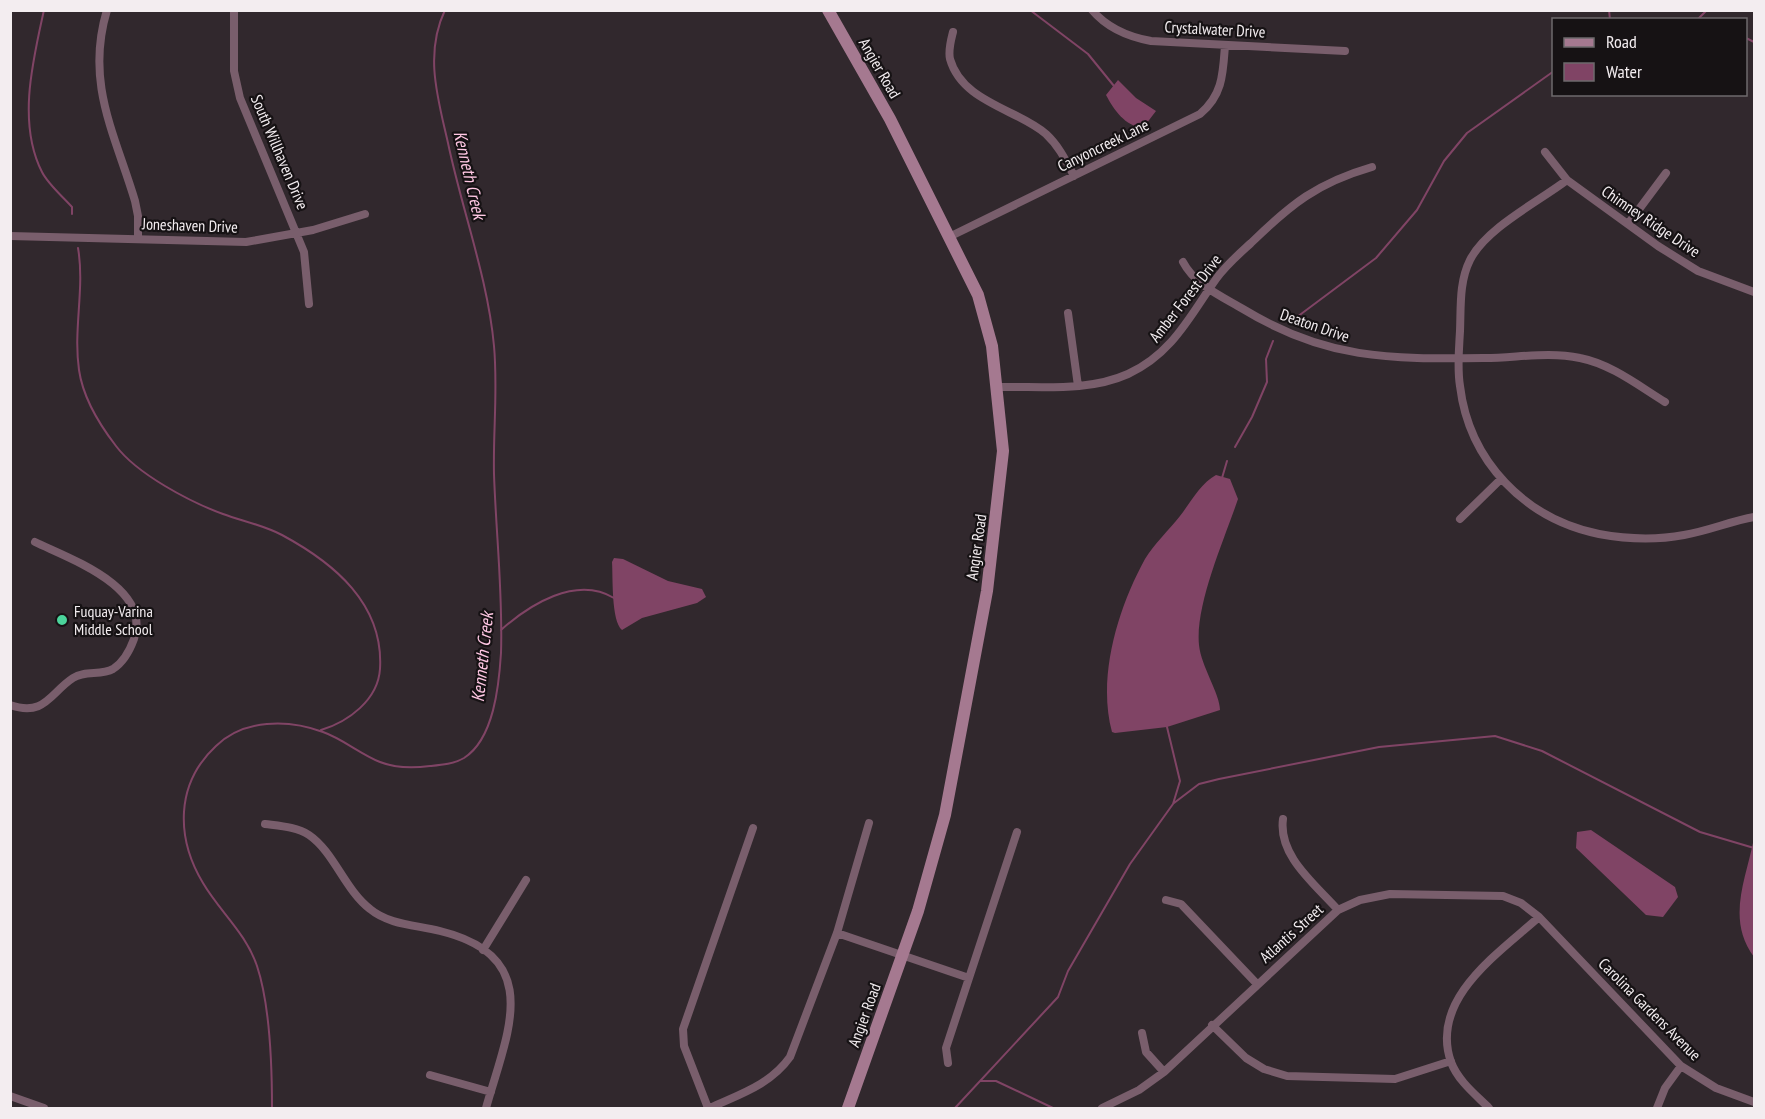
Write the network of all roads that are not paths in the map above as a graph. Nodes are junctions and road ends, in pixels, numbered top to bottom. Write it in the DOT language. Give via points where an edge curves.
graph roads {
  1 [pos="107,10"];
  2 [pos="234,10"];
  3 [pos="828,10"];
  4 [pos="1092,10"];
  5 [pos="952,32"];
  6 [pos="1225,45"];
  7 [pos="1345,51"];
  8 [pos="1545,152"];
  9 [pos="1372,167"];
  10 [pos="1666,173"];
  11 [pos="1074,176"];
  12 [pos="1567,180"];
  13 [pos="365,214"];
  14 [pos="1628,224"];
  15 [pos="297,233"];
  16 [pos="10,236"];
  17 [pos="951,236"];
  18 [pos="138,239"];
  19 [pos="1183,262"];
  20 [pos="1209,289"];
  21 [pos="1755,292"];
  22 [pos="309,304"];
  23 [pos="1068,313"];
  24 [pos="1459,358"];
  25 [pos="1078,386"];
  26 [pos="998,387"];
  27 [pos="1665,402"];
  28 [pos="1501,479"];
  29 [pos="1755,517"];
  30 [pos="1460,519"];
  31 [pos="35,542"];
  32 [pos="10,705"];
  33 [pos="1283,819"];
  34 [pos="869,823"];
  35 [pos="265,824"];
  36 [pos="753,828"];
  37 [pos="1017,831"];
  38 [pos="526,880"];
  39 [pos="1166,900"];
  40 [pos="1338,910"];
  41 [pos="1539,917"];
  42 [pos="837,933"];
  43 [pos="483,950"];
  44 [pos="903,956"];
  45 [pos="969,978"];
  46 [pos="1257,984"];
  47 [pos="1212,1025"];
  48 [pos="1142,1033"];
  49 [pos="1451,1061"];
  50 [pos="948,1063"];
  51 [pos="1681,1066"];
  52 [pos="1164,1071"];
  53 [pos="430,1076"];
  54 [pos="491,1092"];
  55 [pos="10,1096"];
  56 [pos="1755,1102"];
  57 [pos="44,1108"];
  58 [pos="486,1108"];
  59 [pos="709,1108"];
  60 [pos="848,1108"];
  61 [pos="1102,1108"];
  62 [pos="1490,1108"];
  63 [pos="1657,1108"];
  1 -- 18 [label="street" via="99,45 100,88 135,201"];
  2 -- 15 [label="street, South Willhaven Drive" via="234,71 240,98"];
  3 -- 17 [label="street, Angier Road"];
  4 -- 6 [label="street, Crystalwater Drive" via="1116,30 1135,38"];
  5 -- 11 [label="street" via="950,59 962,80 988,101 1047,135"];
  6 -- 7 [label="street, Crystalwater Drive"];
  6 -- 11 [label="street, Canyoncreek Lane" via="1222,82 1208,107"];
  8 -- 12 [label="street, Chimney Ridge Drive"];
  9 -- 20 [label="street, Amber Forest Drive" via="1350,173 1297,200 1227,266"];
  10 -- 14 [label="street"];
  11 -- 17 [label="street, Canyoncreek Lane"];
  12 -- 14 [label="street, Chimney Ridge Drive"];
  12 -- 24 [label="street" via="1485,240 1471,259 1461,295"];
  13 -- 15 [label="street, Joneshaven Drive"];
  14 -- 21 [label="street, Chimney Ridge Drive" via="1698,271"];
  15 -- 18 [label="street, Joneshaven Drive" via="246,242"];
  15 -- 22 [label="street, South Willhaven Drive" via="304,252"];
  16 -- 18 [label="street, Joneshaven Drive"];
  17 -- 26 [label="street, Angier Road" via="984,312"];
  19 -- 20 [label="street, Deaton Drive" via="1188,273"];
  20 -- 24 [label="street, Deaton Drive" via="1278,329 1352,354"];
  20 -- 25 [label="street, Amber Forest Drive" via="1182,331 1147,364 1117,378"];
  23 -- 25 [label="street"];
  24 -- 27 [label="street, Deaton Drive" via="1580,358 1614,370"];
  24 -- 28 [label="street" via="1459,384 1466,416 1481,451"];
  25 -- 26 [label="street, Amber Forest Drive"];
  26 -- 44 [label="street, Angier Road" via="1002,471 987,591 945,815"];
  28 -- 29 [label="street" via="1550,518 1612,536 1670,537"];
  28 -- 30 [label="street"];
  31 -- 32 [label="street" via="99,573 124,593 136,614 137,631 129,651 115,668 74,677 38,707"];
  33 -- 40 [label="street" via="1285,845"];
  34 -- 42 [label="street"];
  35 -- 43 [label="street" via="285,826 312,837 372,911 396,922 455,935"];
  36 -- 59 [label="street" via="683,1029 684,1046"];
  37 -- 45 [label="street"];
  38 -- 43 [label="street"];
  39 -- 46 [label="street" via="1181,904"];
  40 -- 41 [label="street, Atlantis Street" via="1360,900 1390,894 1503,896 1521,903"];
  40 -- 46 [label="street, Atlantis Street"];
  41 -- 49 [label="street" via="1462,989 1448,1029"];
  41 -- 51 [label="street, Carolina Gardens Avenue"];
  42 -- 44 [label="street"];
  42 -- 59 [label="street" via="790,1057 765,1082"];
  43 -- 54 [label="street" via="508,978 512,999"];
  44 -- 45 [label="street"];
  44 -- 60 [label="street, Angier Road"];
  45 -- 50 [label="street" via="946,1048"];
  46 -- 47 [label="street, Atlantis Street"];
  47 -- 49 [label="street" via="1246,1058 1287,1076 1395,1079"];
  47 -- 52 [label="street, Atlantis Street"];
  48 -- 52 [label="street" via="1146,1052"];
  49 -- 62 [label="street" via="1462,1081"];
  51 -- 56 [label="street, Carolina Gardens Avenue" via="1716,1088"];
  51 -- 63 [label="street"];
  52 -- 61 [label="street, Atlantis Street" via="1139,1090"];
  53 -- 54 [label="street"];
  54 -- 58 [label="street"];
  55 -- 57 [label="street"];
}
